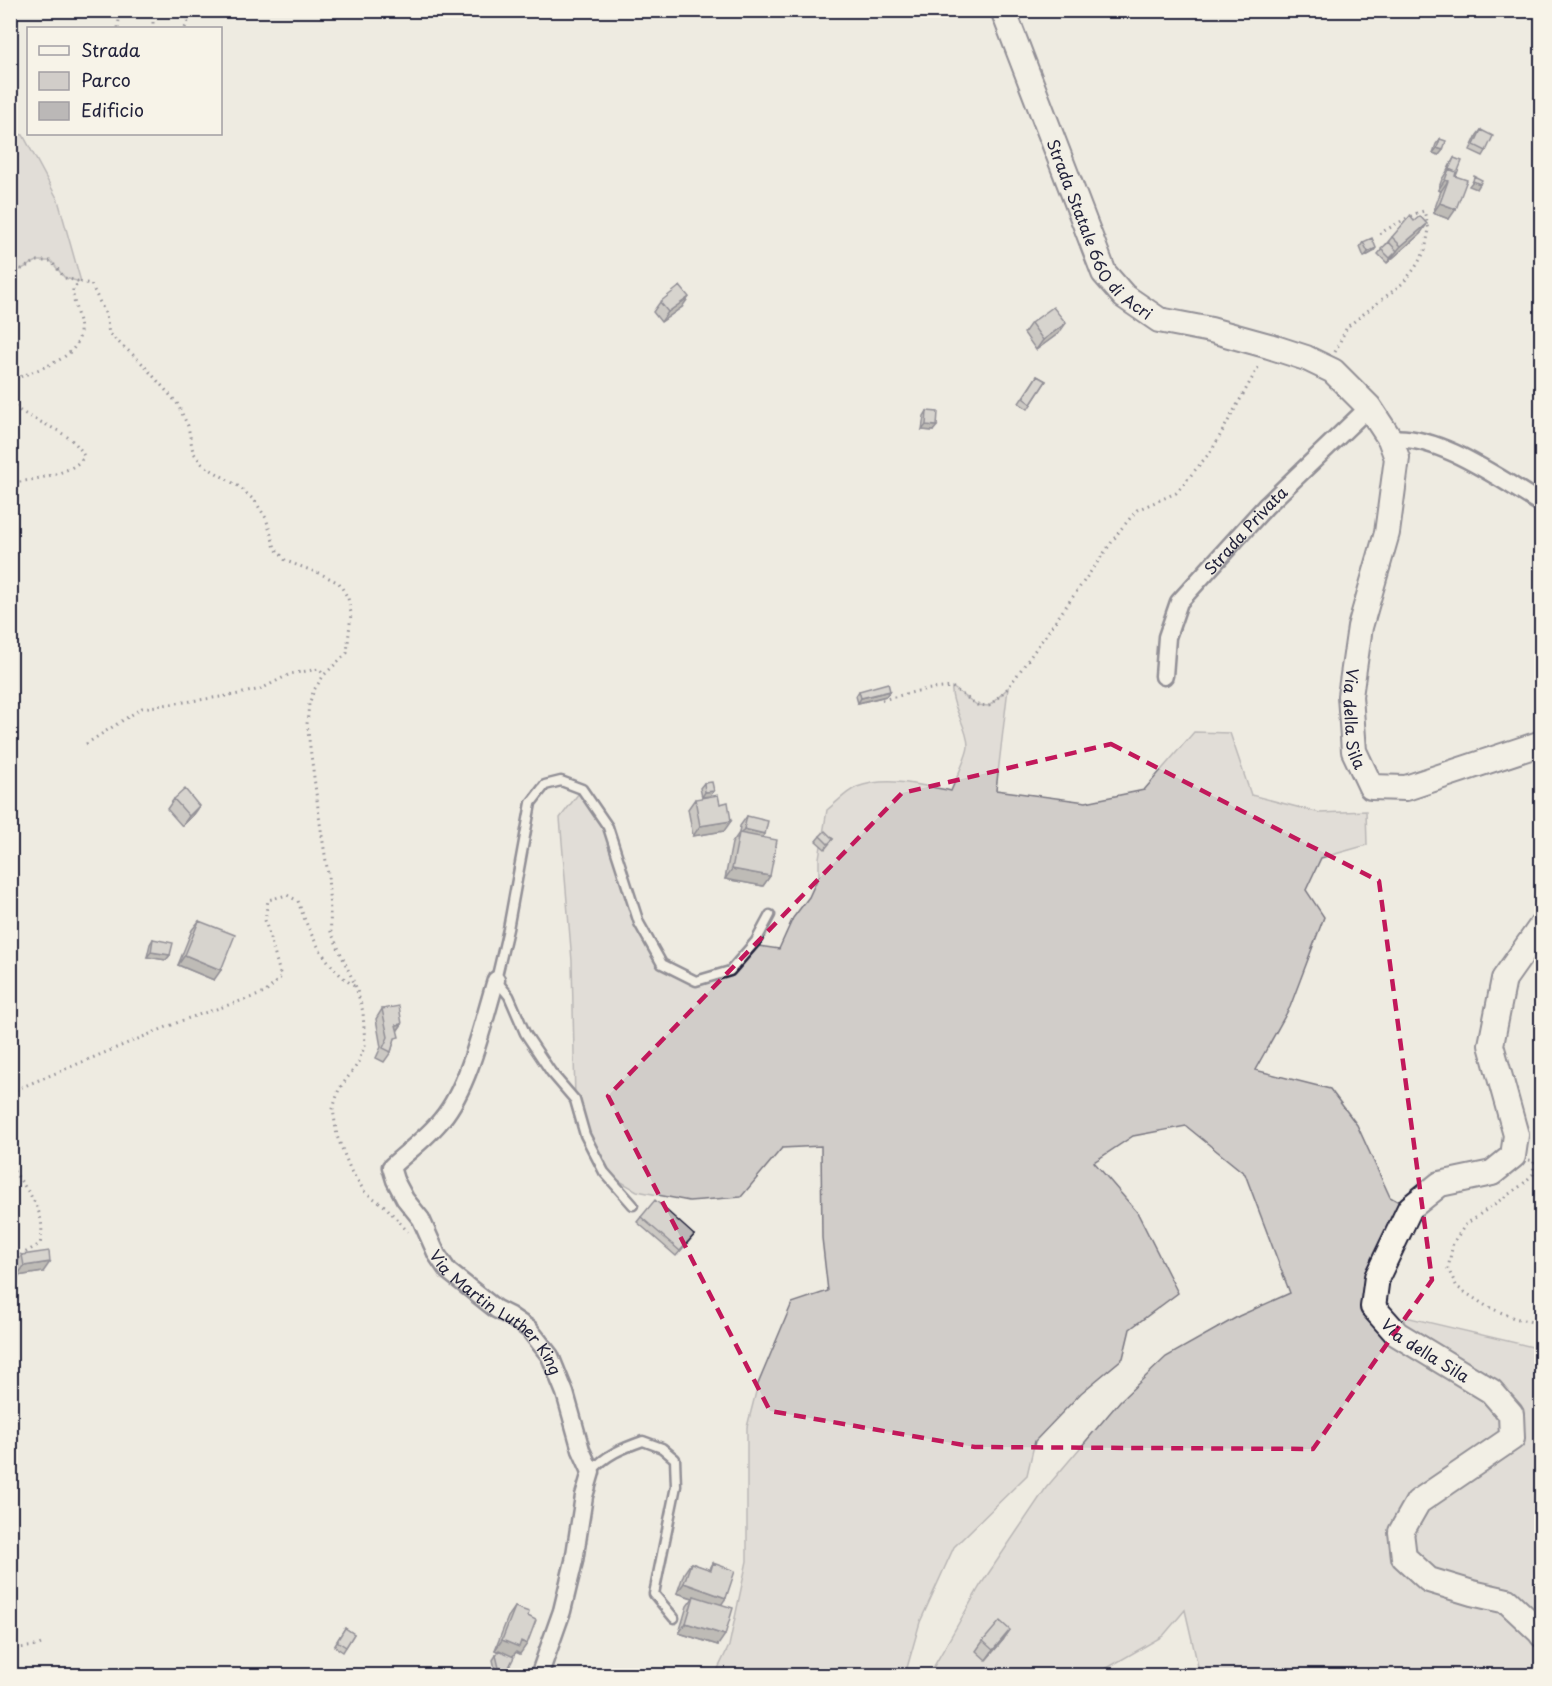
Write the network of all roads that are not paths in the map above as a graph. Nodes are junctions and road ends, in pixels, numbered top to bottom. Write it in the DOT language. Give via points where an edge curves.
graph roads {
  1 [pos="1003,10"];
  2 [pos="1369,407"];
  3 [pos="1390,439"];
  4 [pos="1542,504"];
  5 [pos="1164,676"];
  6 [pos="1542,743"];
  7 [pos="770,915"];
  8 [pos="1542,925"];
  9 [pos="496,980"];
  10 [pos="633,1205"];
  11 [pos="591,1472"];
  12 [pos="674,1618"];
  13 [pos="1542,1635"];
  14 [pos="539,1676"];
  1 -- 2 [label="main road, Strada Statale 660 di Acri" via="1104,273 1124,296 1160,320 1211,330 1306,358 1333,371"];
  2 -- 3 [label="main road, Strada Statale 660 di Acri"];
  2 -- 5 [label="street, Strada Privata" via="1266,506 1179,602 1167,637"];
  3 -- 4 [label="street" via="1417,439 1446,449"];
  3 -- 6 [label="main road, Via della Sila" via="1397,458 1387,533 1360,627 1350,696 1354,751 1371,787 1406,788"];
  7 -- 9 [label="lane" via="756,941 730,970 696,981 662,964 639,923 608,827 582,789 561,781 545,785 531,802"];
  8 -- 13 [label="main road, Via della Sila" via="1504,979 1491,1045 1516,1135 1513,1156 1492,1173 1440,1184 1410,1208 1377,1277 1373,1307 1396,1334 1491,1391 1510,1414 1512,1438 1418,1502 1401,1532 1404,1557 1429,1580 1507,1601"];
  9 -- 10 [label="lane" via="551,1072 575,1100 585,1135 604,1172"];
  9 -- 11 [label="street, Via Martin Luther King" via="466,1077 452,1106 430,1133 392,1167 405,1199 421,1219 448,1271 529,1329 550,1356"];
  11 -- 12 [label="lane" via="621,1448 643,1441 662,1448 675,1459 676,1486 654,1594"];
  11 -- 14 [label="street" via="564,1601"];
}
